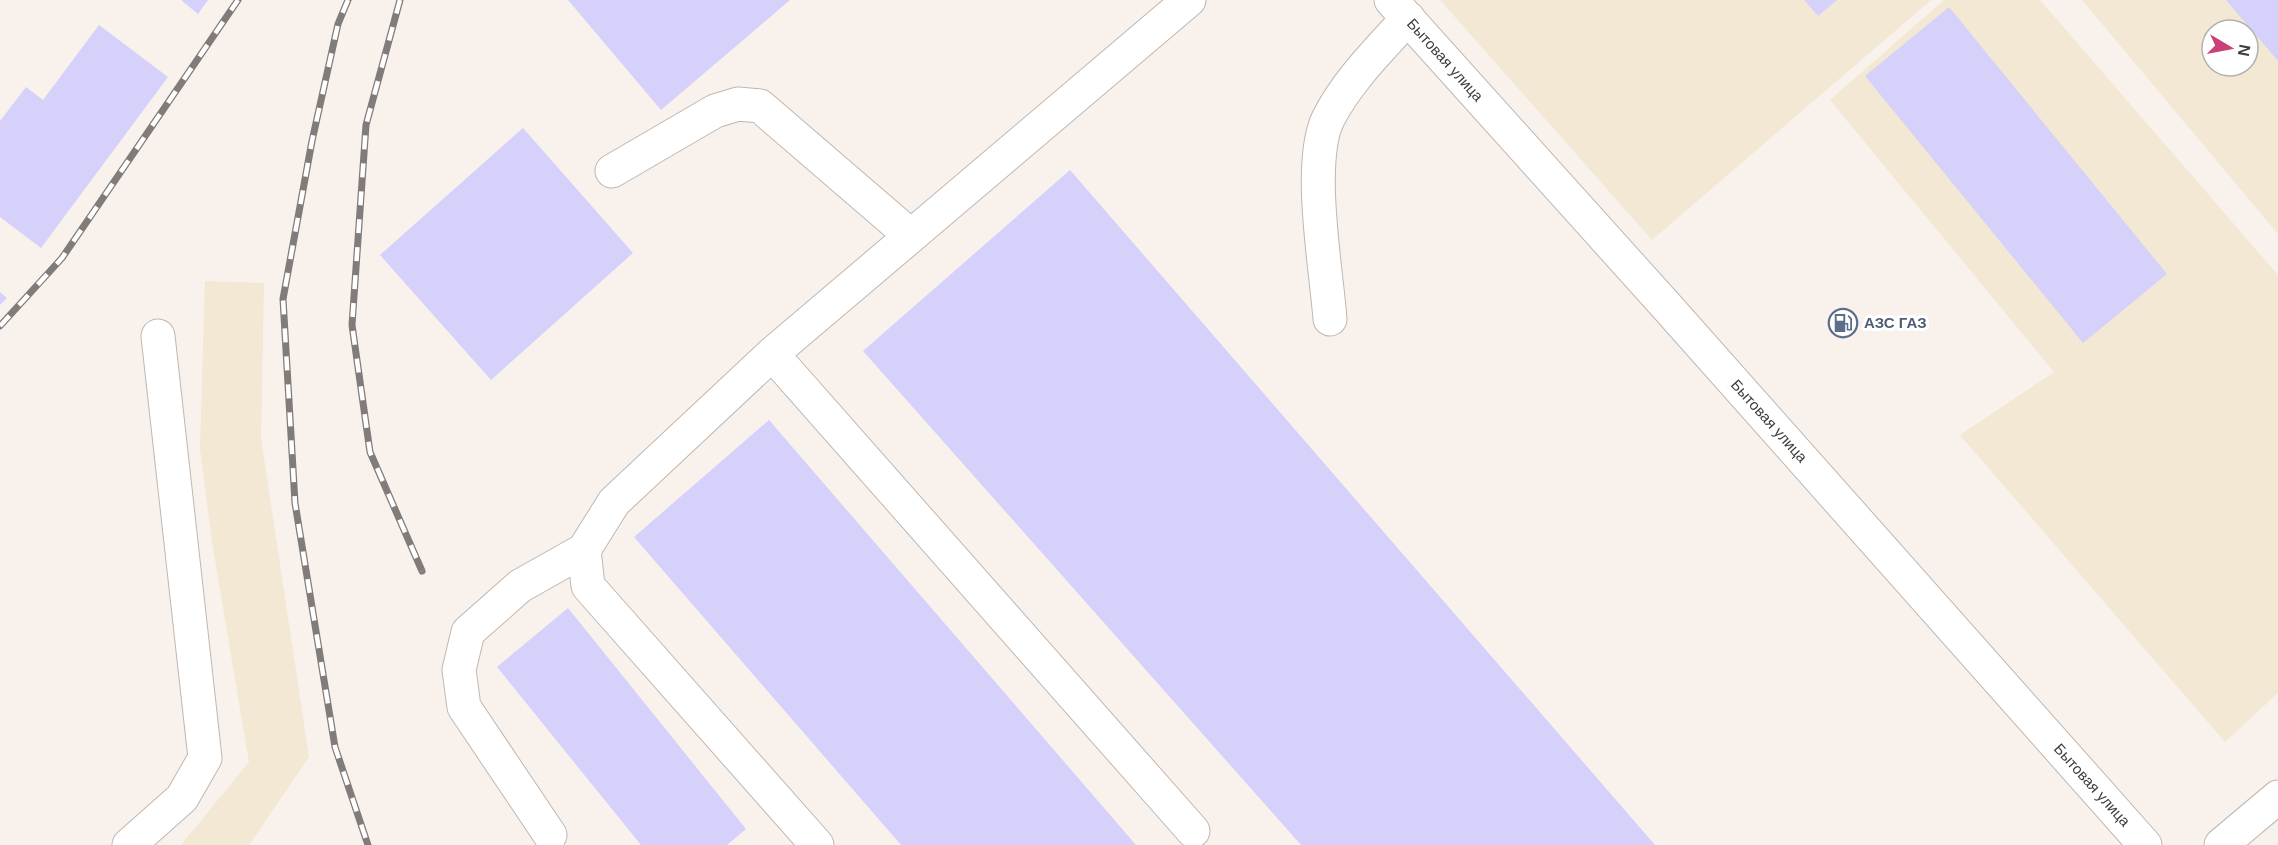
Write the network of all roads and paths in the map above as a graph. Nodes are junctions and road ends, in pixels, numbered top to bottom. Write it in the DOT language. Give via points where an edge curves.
graph roads {
  1 [pos="1189,0"];
  2 [pos="1399,9"];
  3 [pos="612,171"];
  4 [pos="911,236"];
  5 [pos="1330,319"];
  6 [pos="158,336"];
  7 [pos="772,354"];
  8 [pos="584,550"];
  9 [pos="2278,797"];
  10 [pos="1193,831"];
  11 [pos="549,835"];
  12 [pos="129,845"];
  13 [pos="817,845"];
  14 [pos="2145,845"];
  15 [pos="2221,845"];
  1 -- 4 [label="main road"];
  2 -- 5 [label="main road" via="1328,120 1317,166"];
  2 -- 14 [label="main road, Бытовая улица"];
  3 -- 4 [label="main road" via="715,111 738,104 760,106"];
  4 -- 7 [label="main road"];
  6 -- 12 [label="main road" via="205,758 183,798"];
  7 -- 8 [label="main road" via="614,502"];
  7 -- 10 [label="main road"];
  8 -- 11 [label="main road" via="520,586 468,632 459,670 464,707"];
  8 -- 13 [label="main road" via="588,586"];
  9 -- 15 [label="main road"];
}
